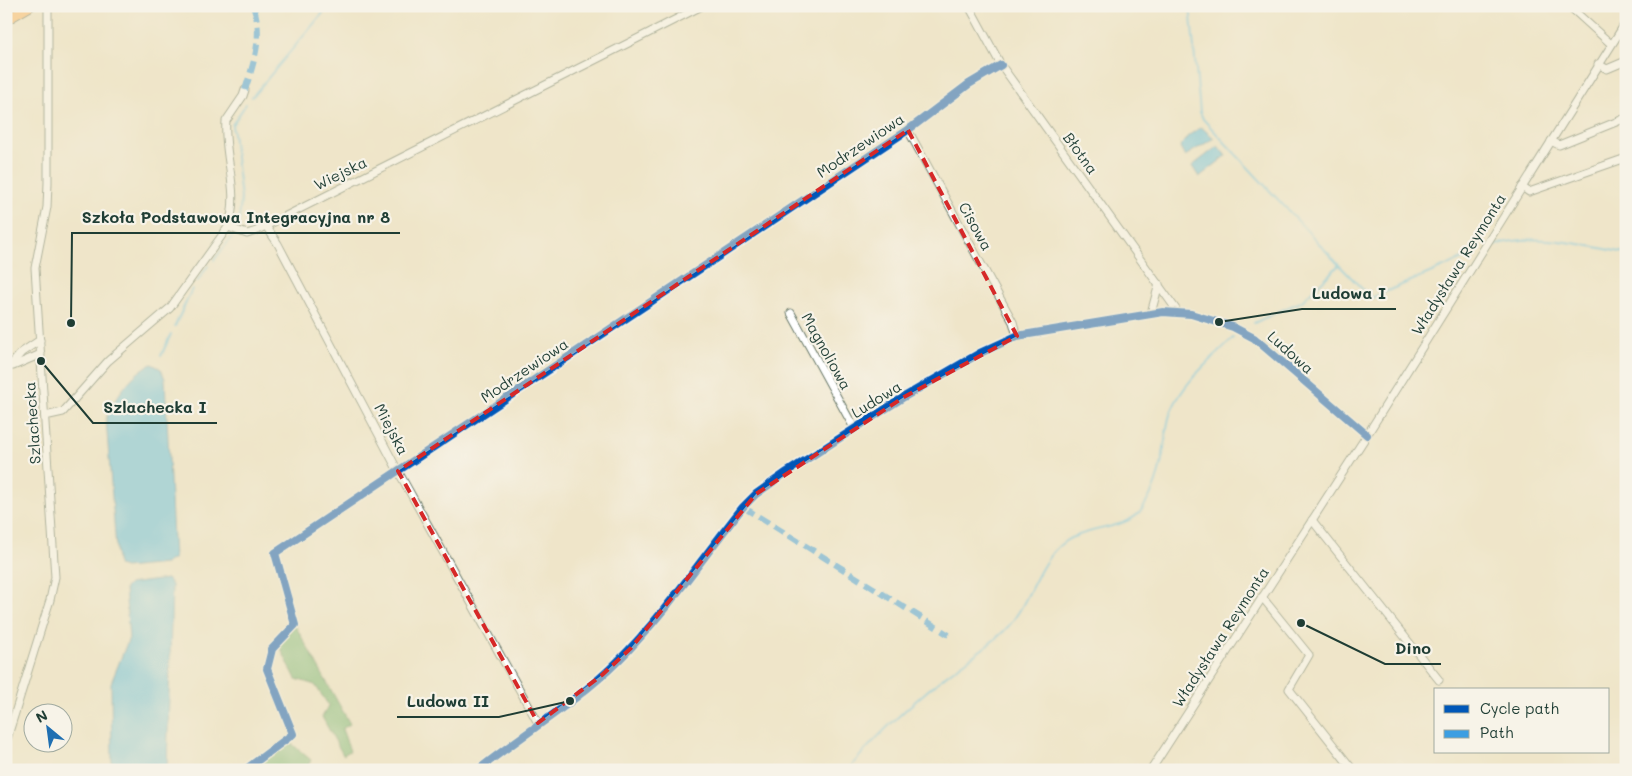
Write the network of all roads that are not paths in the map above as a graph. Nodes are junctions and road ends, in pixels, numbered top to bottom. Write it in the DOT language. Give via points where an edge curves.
graph roads {
  1 [pos="30,6"];
  2 [pos="48,6"];
  3 [pos="702,6"];
  4 [pos="969,6"];
  5 [pos="1569,6"];
  6 [pos="6,20"];
  7 [pos="1626,22"];
  8 [pos="1611,44"];
  9 [pos="1626,61"];
  10 [pos="1598,64"];
  11 [pos="1001,66"];
  12 [pos="245,90"];
  13 [pos="1626,118"];
  14 [pos="908,130"];
  15 [pos="1551,141"];
  16 [pos="1626,158"];
  17 [pos="1522,187"];
  18 [pos="266,226"];
  19 [pos="228,227"];
  20 [pos="1159,284"];
  21 [pos="1178,312"];
  22 [pos="791,313"];
  23 [pos="1151,313"];
  24 [pos="1016,336"];
  25 [pos="40,340"];
  26 [pos="41,354"];
  27 [pos="7,369"];
  28 [pos="45,416"];
  29 [pos="854,428"];
  30 [pos="1367,436"];
  31 [pos="398,471"];
  32 [pos="1312,520"];
  33 [pos="1262,596"];
  34 [pos="1439,680"];
  35 [pos="538,723"];
  36 [pos="6,742"];
  37 [pos="246,770"];
  38 [pos="478,770"];
  39 [pos="1151,770"];
  40 [pos="1353,770"];
  1 -- 6 [label="main road"];
  2 -- 25 [label="street, Szlachecka" via="47,207 35,268"];
  3 -- 18 [label="street, Wiejska"];
  4 -- 11 [label="street, Błotna"];
  5 -- 8 [label="street"];
  7 -- 8 [label="street, Władysława Reymonta"];
  8 -- 10 [label="street, Władysława Reymonta"];
  9 -- 10 [label="street" via="1607,69"];
  10 -- 15 [label="street, Władysława Reymonta"];
  11 -- 14 [label="street, Modrzewiowa" via="969,84"];
  11 -- 20 [label="street, Błotna"];
  12 -- 19 [label="street" via="226,121 234,196 233,215"];
  13 -- 15 [label="street" via="1559,145"];
  14 -- 24 [label="street, Cisowa" via="1013,322"];
  14 -- 31 [label="street, Modrzewiowa"];
  15 -- 17 [label="street, Władysława Reymonta"];
  16 -- 17 [label="street" via="1529,192"];
  17 -- 30 [label="street, Władysława Reymonta"];
  18 -- 19 [label="street, Wiejska" via="247,234"];
  18 -- 31 [label="street, Miejska"];
  19 -- 28 [label="street" via="170,308 108,361 63,412"];
  20 -- 21 [label="street, Błotna"];
  20 -- 23 [label="street"];
  21 -- 23 [label="street, Ludowa"];
  21 -- 30 [label="street, Ludowa" via="1250,335"];
  22 -- 29 [label="street, Magnoliowa"];
  23 -- 24 [label="street, Ludowa"];
  24 -- 29 [label="street, Ludowa" via="980,353"];
  25 -- 26 [label="street, Szlachecka"];
  25 -- 27 [label="street" via="22,352"];
  26 -- 27 [label="street"];
  26 -- 28 [label="street, Szlachecka"];
  28 -- 36 [label="street, Szlachecka" via="55,577"];
  29 -- 35 [label="street, Ludowa" via="756,494 624,654 595,682"];
  30 -- 32 [label="street, Władysława Reymonta"];
  31 -- 35 [label="street, Miejska"];
  31 -- 37 [label="street, Modrzewiowa" via="275,553 295,625 272,649 267,668 293,734"];
  32 -- 33 [label="street, Władysława Reymonta"];
  32 -- 34 [label="street"];
  33 -- 39 [label="street, Władysława Reymonta"];
  33 -- 40 [label="street" via="1309,655 1289,689"];
  35 -- 38 [label="street, Ludowa"];
}
